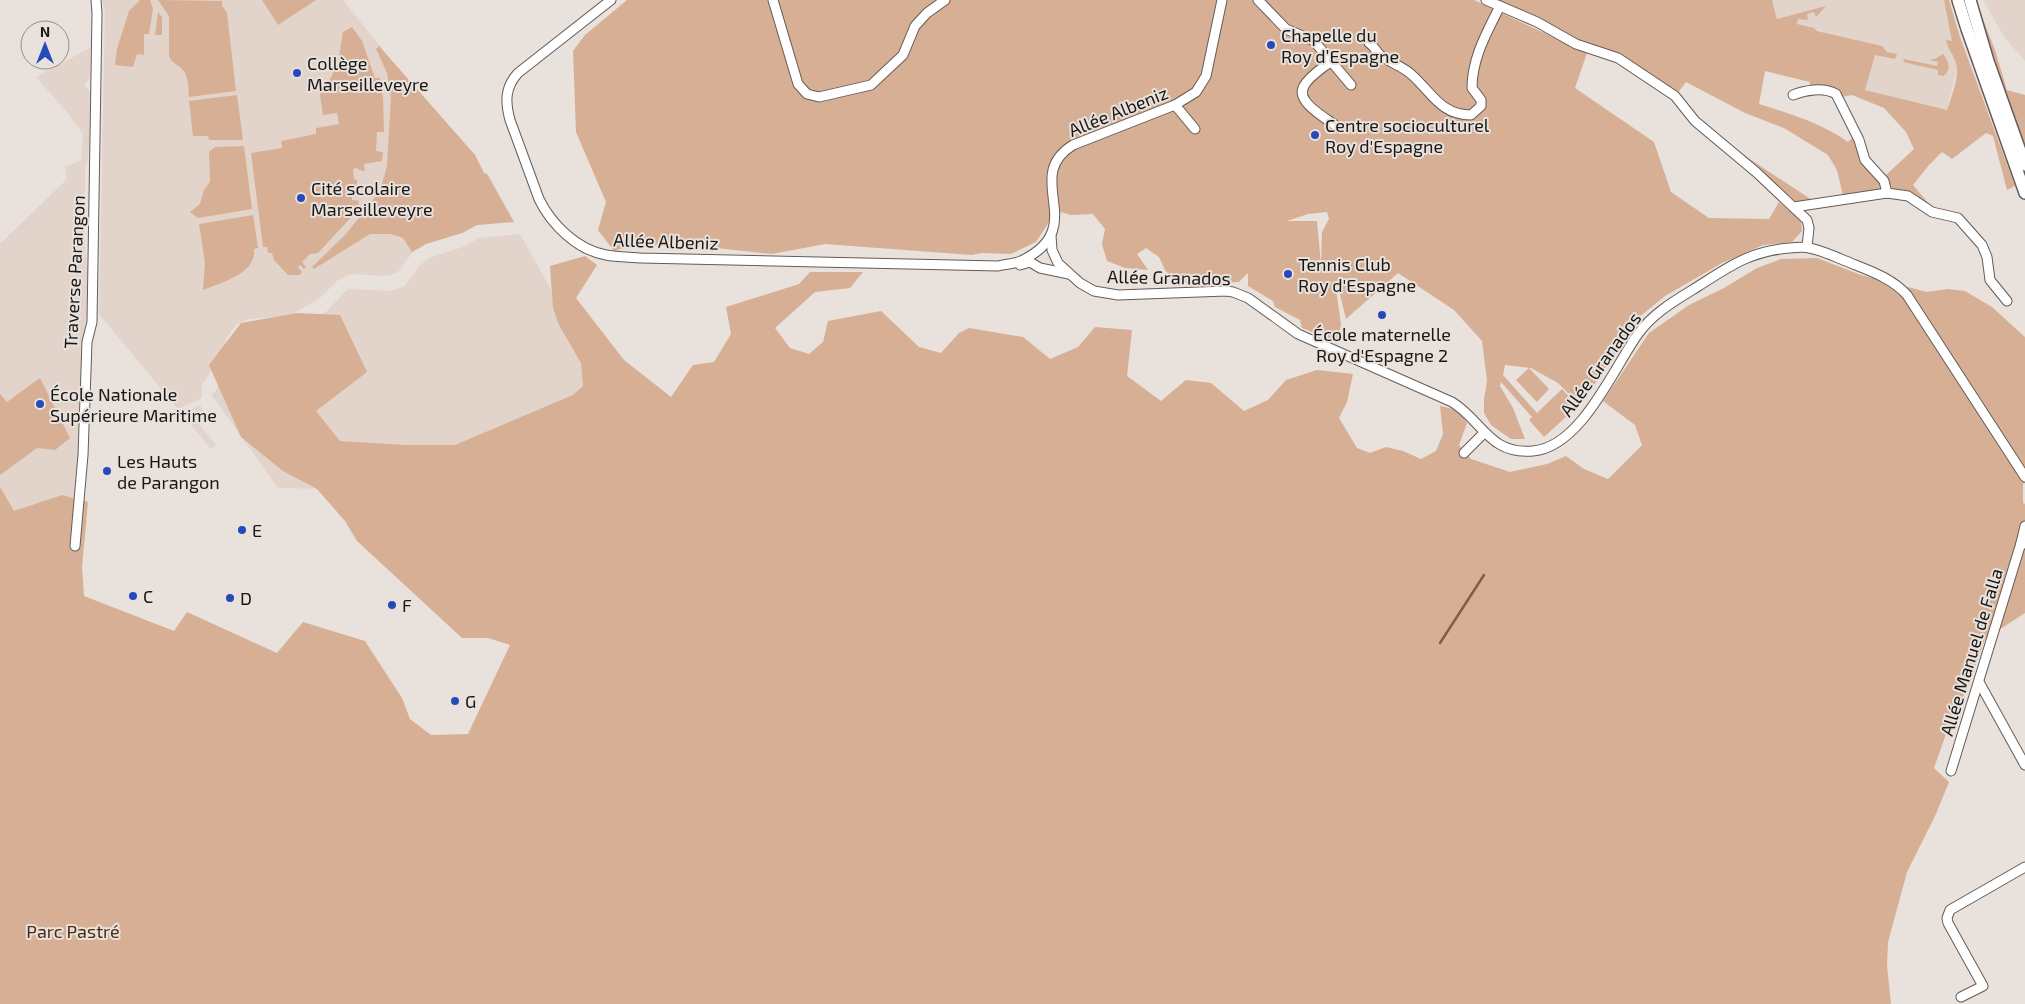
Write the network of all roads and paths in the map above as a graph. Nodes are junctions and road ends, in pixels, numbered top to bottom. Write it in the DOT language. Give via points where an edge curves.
graph roads {
  1 [pos="96,0"];
  2 [pos="611,0"];
  3 [pos="773,0"];
  4 [pos="945,0"];
  5 [pos="1222,0"];
  6 [pos="1258,0"];
  7 [pos="1486,0"];
  8 [pos="1966,5"];
  9 [pos="1500,6"];
  10 [pos="1369,43"];
  11 [pos="1331,61"];
  12 [pos="1352,85"];
  13 [pos="1793,95"];
  14 [pos="1175,105"];
  15 [pos="1339,128"];
  16 [pos="1195,129"];
  17 [pos="2025,165"];
  18 [pos="1887,193"];
  19 [pos="2025,193"];
  20 [pos="1794,207"];
  21 [pos="1051,235"];
  22 [pos="1808,247"];
  23 [pos="1035,251"];
  24 [pos="1030,262"];
  25 [pos="998,266"];
  26 [pos="1069,274"];
  27 [pos="2007,302"];
  28 [pos="1484,433"];
  29 [pos="1464,453"];
  30 [pos="2025,477"];
  31 [pos="2025,526"];
  32 [pos="2023,544"];
  33 [pos="75,546"];
  34 [pos="1978,682"];
  35 [pos="2025,765"];
  36 [pos="1951,771"];
  37 [pos="2025,867"];
  38 [pos="1961,997"];
  1 -- 33 [label="street, Traverse Parangon" via="92,322 87,342 83,456"];
  2 -- 25 [label="street, Allée Albeniz" via="518,73 507,93 510,120 542,205 562,231 584,247 605,255 635,258"];
  3 -- 4 [label="street" via="798,84 807,94 819,97 871,85 903,55 915,26"];
  5 -- 14 [label="street, Allée Albeniz" via="1204,82 1191,96"];
  6 -- 11 [label="street" via="1286,29 1314,41"];
  7 -- 9 [label="street"];
  8 -- 17 [label="street"];
  8 -- 19 [label="street" via="1966,30"];
  9 -- 10 [label="street" via="1474,64 1472,88 1481,100 1481,106 1471,115 1446,110 1412,75 1379,54"];
  9 -- 20 [label="street" via="1576,44 1618,58 1675,96 1694,122"];
  11 -- 12 [label="street"];
  11 -- 15 [label="street" via="1304,84 1301,92 1304,102"];
  13 -- 18 [label="street" via="1818,90 1836,94 1859,140 1865,160 1884,181"];
  14 -- 16 [label="street"];
  14 -- 21 [label="street, Allée Albeniz" via="1073,145 1060,155 1051,176 1056,215"];
  18 -- 20 [label="street"];
  18 -- 27 [label="street" via="1908,196 1932,212 1958,218 1965,224 1984,250 1990,280"];
  20 -- 22 [label="street" via="1809,228"];
  21 -- 23 [label="street, Allée Albeniz"];
  21 -- 26 [label="street, Allée Granados" via="1054,256"];
  22 -- 28 [label="street, Allée Granados" via="1769,250 1748,257 1661,310 1639,333 1593,406 1560,442 1544,449 1525,451 1498,444"];
  22 -- 30 [label="street, Allée Granados" via="1898,285"];
  23 -- 24 [label="street, Allée Albeniz"];
  23 -- 25 [label="street, Allée Albeniz" via="1020,261"];
  24 -- 25 [label="street" via="1012,267"];
  24 -- 26 [label="street, Allée Granados" via="1040,268"];
  26 -- 28 [label="street, Allée Granados" via="1087,288 1108,294 1218,291 1240,294 1298,334 1452,402"];
  28 -- 29 [label="street"];
  31 -- 32 [label="street"];
  32 -- 34 [label="street, Allée Manuel de Falla"];
  34 -- 35 [label="street"];
  34 -- 36 [label="street, Allée Manuel de Falla"];
  37 -- 38 [label="street" via="1950,910 1948,923 1982,986"];
}
